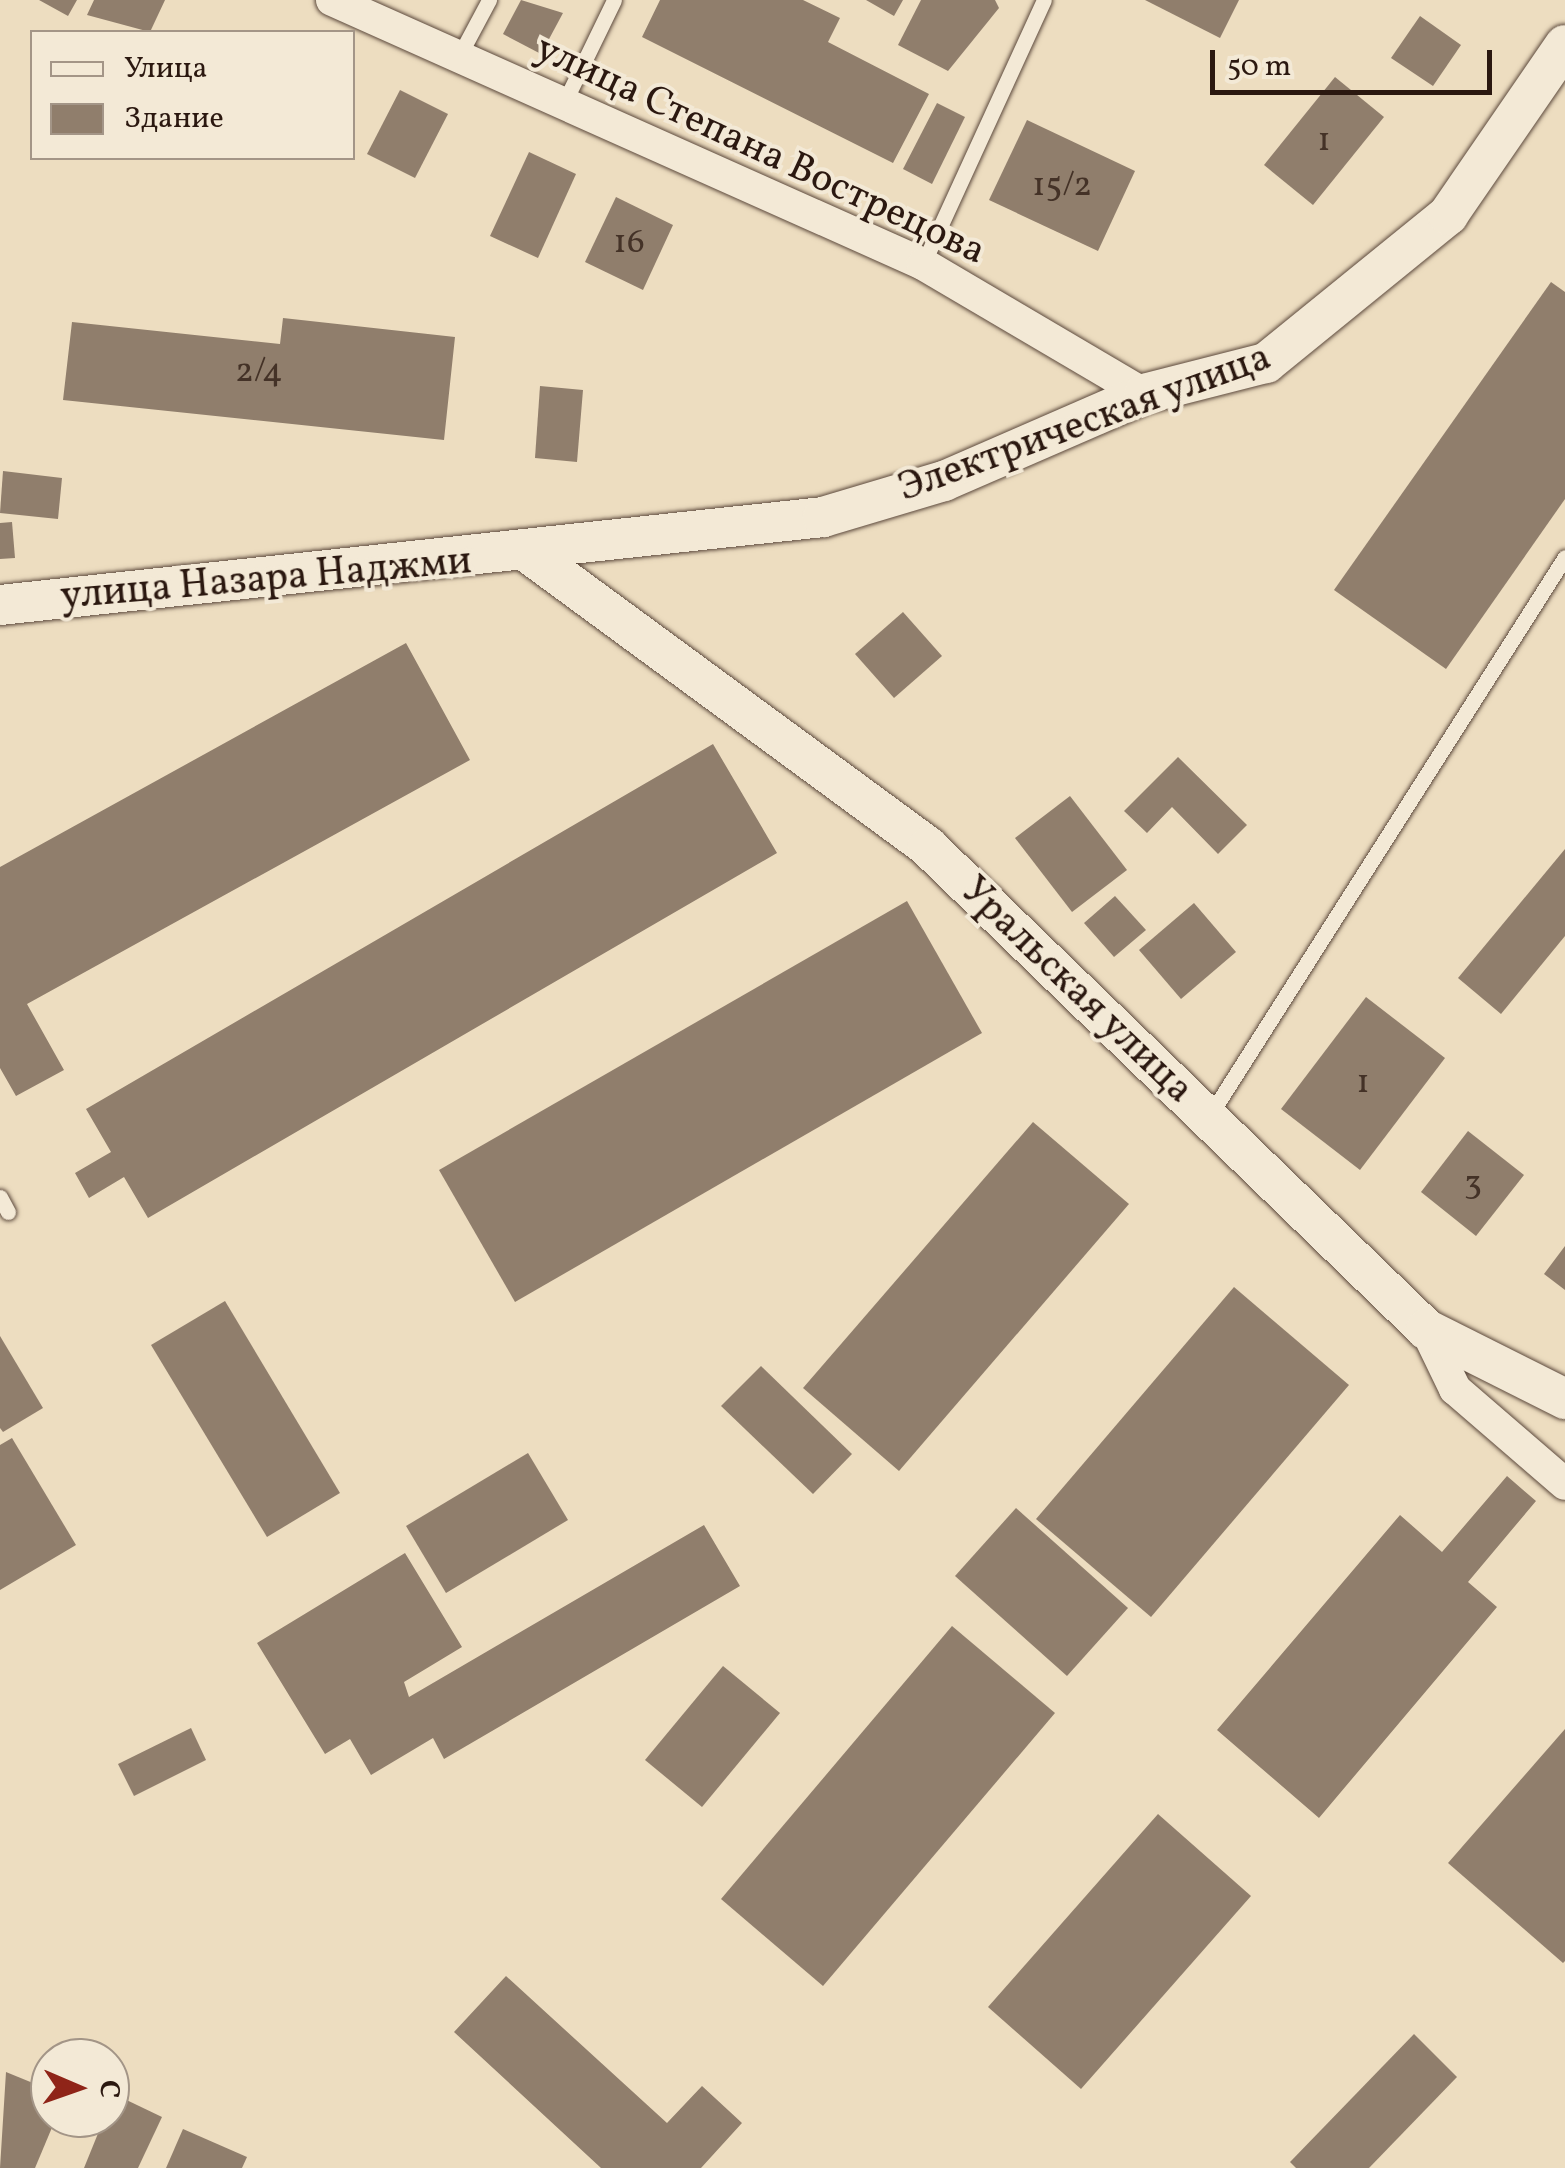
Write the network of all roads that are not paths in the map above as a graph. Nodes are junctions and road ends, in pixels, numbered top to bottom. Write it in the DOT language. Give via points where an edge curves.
graph roads {
  1 [pos="332,0"];
  2 [pos="489,0"];
  3 [pos="614,0"];
  4 [pos="1044,0"];
  5 [pos="1565,45"];
  6 [pos="456,61"];
  7 [pos="566,101"];
  8 [pos="923,264"];
  9 [pos="1144,394"];
  10 [pos="531,555"];
  11 [pos="1565,556"];
  12 [pos="0,605"];
  13 [pos="1208,1118"];
  14 [pos="1426,1329"];
  15 [pos="1565,1398"];
  16 [pos="1565,1484"];
  1 -- 6 [label="street, улица Степана Вострецова"];
  2 -- 6 [label="lane"];
  3 -- 7 [label="lane"];
  4 -- 8 [label="lane"];
  5 -- 9 [label="street, Электрическая улица" via="1448,214 1349,303 1266,363"];
  6 -- 7 [label="street, улица Степана Вострецова"];
  7 -- 8 [label="street, улица Степана Вострецова"];
  8 -- 9 [label="street, улица Степана Вострецова"];
  9 -- 10 [label="street, Электрическая улица" via="944,481 823,518"];
  10 -- 12 [label="street, улица Назара Наджми"];
  10 -- 13 [label="street, Уральская улица" via="928,847"];
  11 -- 13 [label="lane"];
  13 -- 14 [label="street, Уральская улица"];
  14 -- 15 [label="street"];
  14 -- 16 [label="street, Уральская улица" via="1456,1389"];
}
